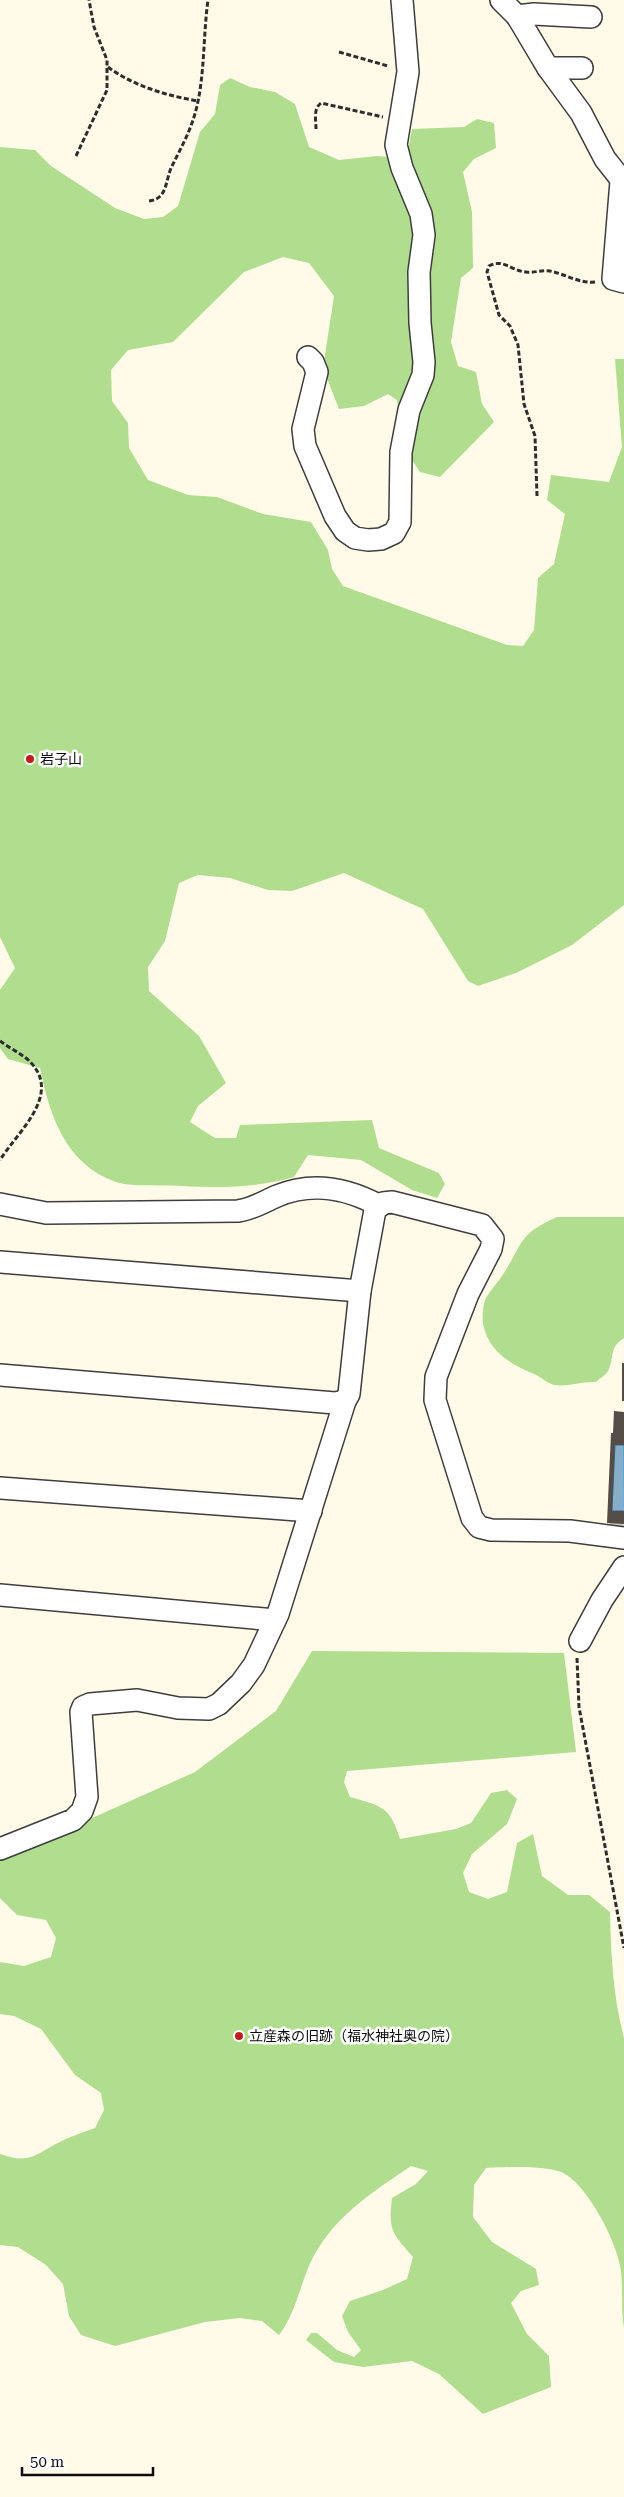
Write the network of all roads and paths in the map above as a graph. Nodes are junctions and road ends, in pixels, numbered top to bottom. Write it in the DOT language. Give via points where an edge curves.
graph roads {
  1 [pos="89,0"];
  2 [pos="208,0"];
  3 [pos="402,0"];
  4 [pos="501,0"];
  5 [pos="517,16"];
  6 [pos="591,17"];
  7 [pos="338,52"];
  8 [pos="108,67"];
  9 [pos="548,68"];
  10 [pos="582,68"];
  11 [pos="408,72"];
  12 [pos="198,102"];
  13 [pos="400,120"];
  14 [pos="316,129"];
  15 [pos="76,156"];
  16 [pos="623,182"];
  17 [pos="149,201"];
  18 [pos="619,280"];
  19 [pos="308,357"];
  20 [pos="537,496"];
  21 [pos="0,1041"];
  22 [pos="0,1160"];
  23 [pos="0,1204"];
  24 [pos="380,1206"];
  25 [pos="0,1262"];
  26 [pos="360,1292"];
  27 [pos="0,1375"];
  28 [pos="345,1401"];
  29 [pos="0,1488"];
  30 [pos="311,1511"];
  31 [pos="624,1538"];
  32 [pos="624,1567"];
  33 [pos="0,1595"];
  34 [pos="275,1620"];
  35 [pos="580,1641"];
  36 [pos="0,1849"];
  37 [pos="624,1948"];
  1 -- 8 [label="path" via="94,27"];
  2 -- 12 [label="path"];
  3 -- 11 [label="street"];
  4 -- 5 [label="street"];
  5 -- 6 [label="street"];
  5 -- 9 [label="street"];
  7 -- 11 [label="path"];
  8 -- 12 [label="path" via="132,81"];
  8 -- 15 [label="path" via="107,90"];
  9 -- 10 [label="street"];
  9 -- 16 [label="street" via="581,113 605,159"];
  11 -- 13 [label="street"];
  12 -- 17 [label="path" via="164,192 157,200"];
  13 -- 14 [label="path" via="322,103 315,113"];
  13 -- 19 [label="street" via="396,145 421,214 424,235 420,289 424,362 423,375 404,432 400,522 394,533 381,539 355,538 345,530 335,516 306,446 303,429 317,372"];
  16 -- 18 [label="street"];
  18 -- 20 [label="path" via="591,283 550,271 526,272 506,263 489,266 487,272 494,303 518,345 524,404 535,436"];
  21 -- 22 [label="path" via="26,1058 40,1077 42,1088 31,1119"];
  23 -- 24 [label="street" via="46,1212 238,1211 258,1207 299,1188 313,1186 334,1188"];
  24 -- 26 [label="street" via="376,1210"];
  24 -- 31 [label="street" via="392,1202 465,1219 482,1225 493,1239 464,1303 434,1389 472,1518 479,1526 491,1530 570,1531"];
  25 -- 26 [label="street"];
  26 -- 28 [label="street" via="349,1394"];
  27 -- 28 [label="street" via="335,1403"];
  28 -- 30 [label="street"];
  29 -- 30 [label="street"];
  30 -- 34 [label="street"];
  32 -- 35 [label="street"];
  33 -- 34 [label="street"];
  34 -- 36 [label="street" via="254,1665 241,1683 209,1709 178,1708 138,1700 83,1707 87,1798 82,1811 73,1820"];
  35 -- 37 [label="path" via="576,1682 579,1707"];
}
